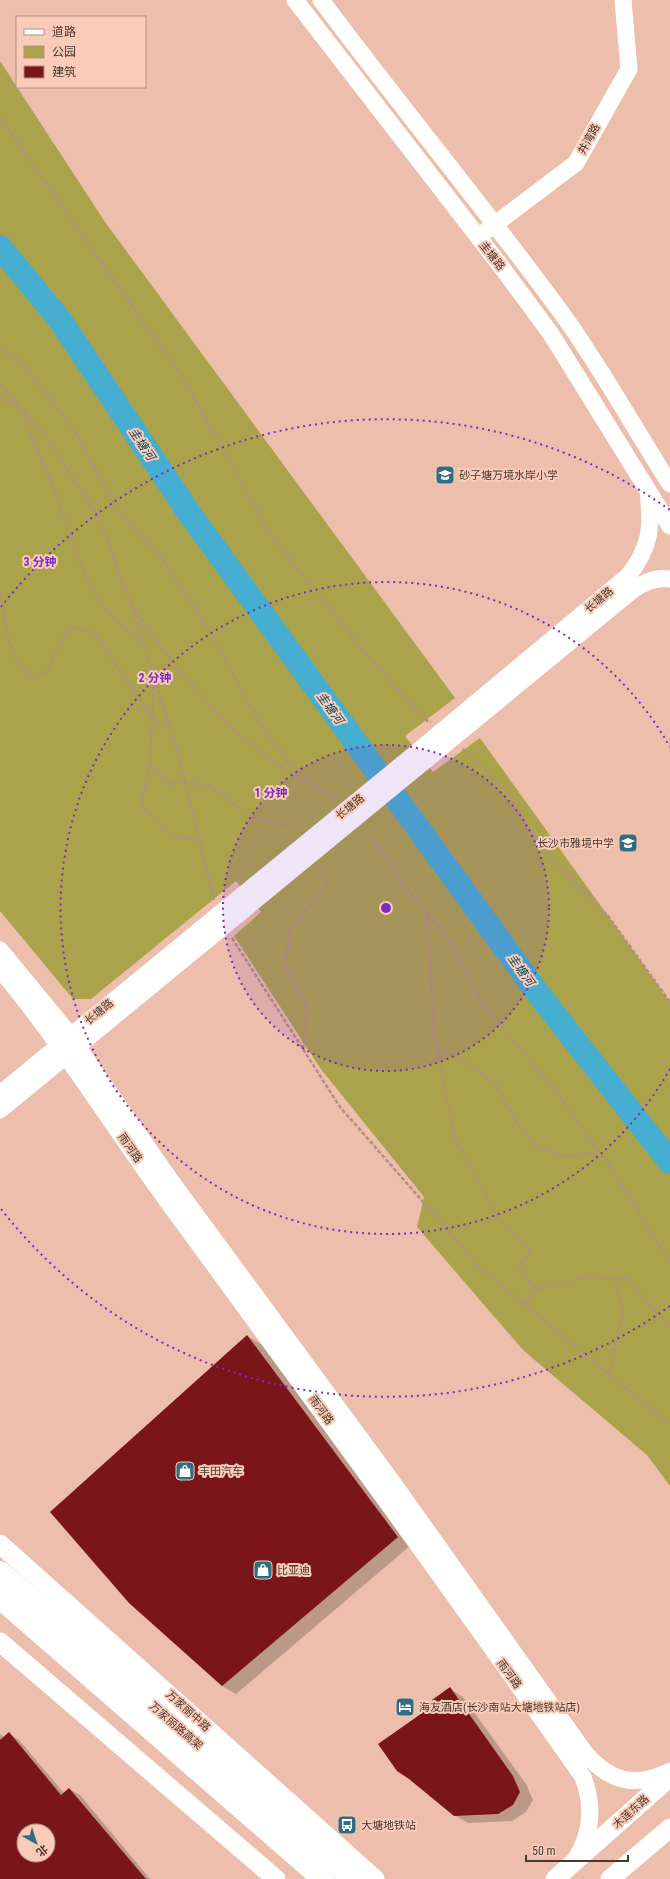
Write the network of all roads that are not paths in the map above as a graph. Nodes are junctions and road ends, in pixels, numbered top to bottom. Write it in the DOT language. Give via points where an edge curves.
graph roads {
  1 [pos="295,0"];
  2 [pos="321,0"];
  3 [pos="623,0"];
  4 [pos="495,224"];
  5 [pos="478,237"];
  6 [pos="670,484"];
  7 [pos="648,491"];
  8 [pos="670,526"];
  9 [pos="670,579"];
  10 [pos="448,734"];
  11 [pos="0,950"];
  12 [pos="0,969"];
  13 [pos="68,1046"];
  14 [pos="0,1094"];
  15 [pos="0,1110"];
  16 [pos="0,1544"];
  17 [pos="0,1572"];
  18 [pos="0,1598"];
  19 [pos="1,1644"];
  20 [pos="670,1771"];
  21 [pos="670,1777"];
  22 [pos="670,1828"];
  23 [pos="570,1866"];
  24 [pos="276,1879"];
  25 [pos="323,1879"];
  26 [pos="352,1879"];
  27 [pos="375,1879"];
  28 [pos="555,1879"];
  29 [pos="610,1879"];
  1 -- 5 [label="main road, 圭塘路"];
  2 -- 4 [label="main road, 圭塘路"];
  3 -- 4 [label="main road, 井湾路" via="628,69 576,163"];
  4 -- 5 [label="main road, 井湾路"];
  4 -- 6 [label="main road, 圭塘路" via="564,316"];
  5 -- 7 [label="main road, 圭塘路" via="551,334"];
  7 -- 8 [label="main road, 圭塘路"];
  7 -- 10 [label="main road, 长塘路" via="651,521 649,538 639,561 628,576"];
  9 -- 10 [label="main road, 长塘路" via="661,578 645,582 634,589"];
  10 -- 13 [label="main road, 长塘路"];
  11 -- 13 [label="main road, 雨河路" via="50,1008"];
  12 -- 13 [label="main road, 雨河路"];
  13 -- 14 [label="main road, 长塘路"];
  13 -- 15 [label="main road, 长塘路"];
  13 -- 20 [label="main road, 雨河路" via="171,1181 392,1483 585,1753 597,1767 612,1776 629,1781 646,1780"];
  13 -- 23 [label="main road, 雨河路" via="159,1190 380,1492 583,1778 589,1793 591,1812 583,1848"];
  16 -- 27 [label="main road, 万家丽中路"];
  17 -- 26 [label="highway, 万家丽路高架"];
  18 -- 25 [label="highway, 万家丽路高架"];
  19 -- 24 [label="main road"];
  21 -- 23 [label="main road, 木莲东路"];
  22 -- 29 [label="main road"];
  23 -- 28 [label="main road, 木莲东路"];
}
